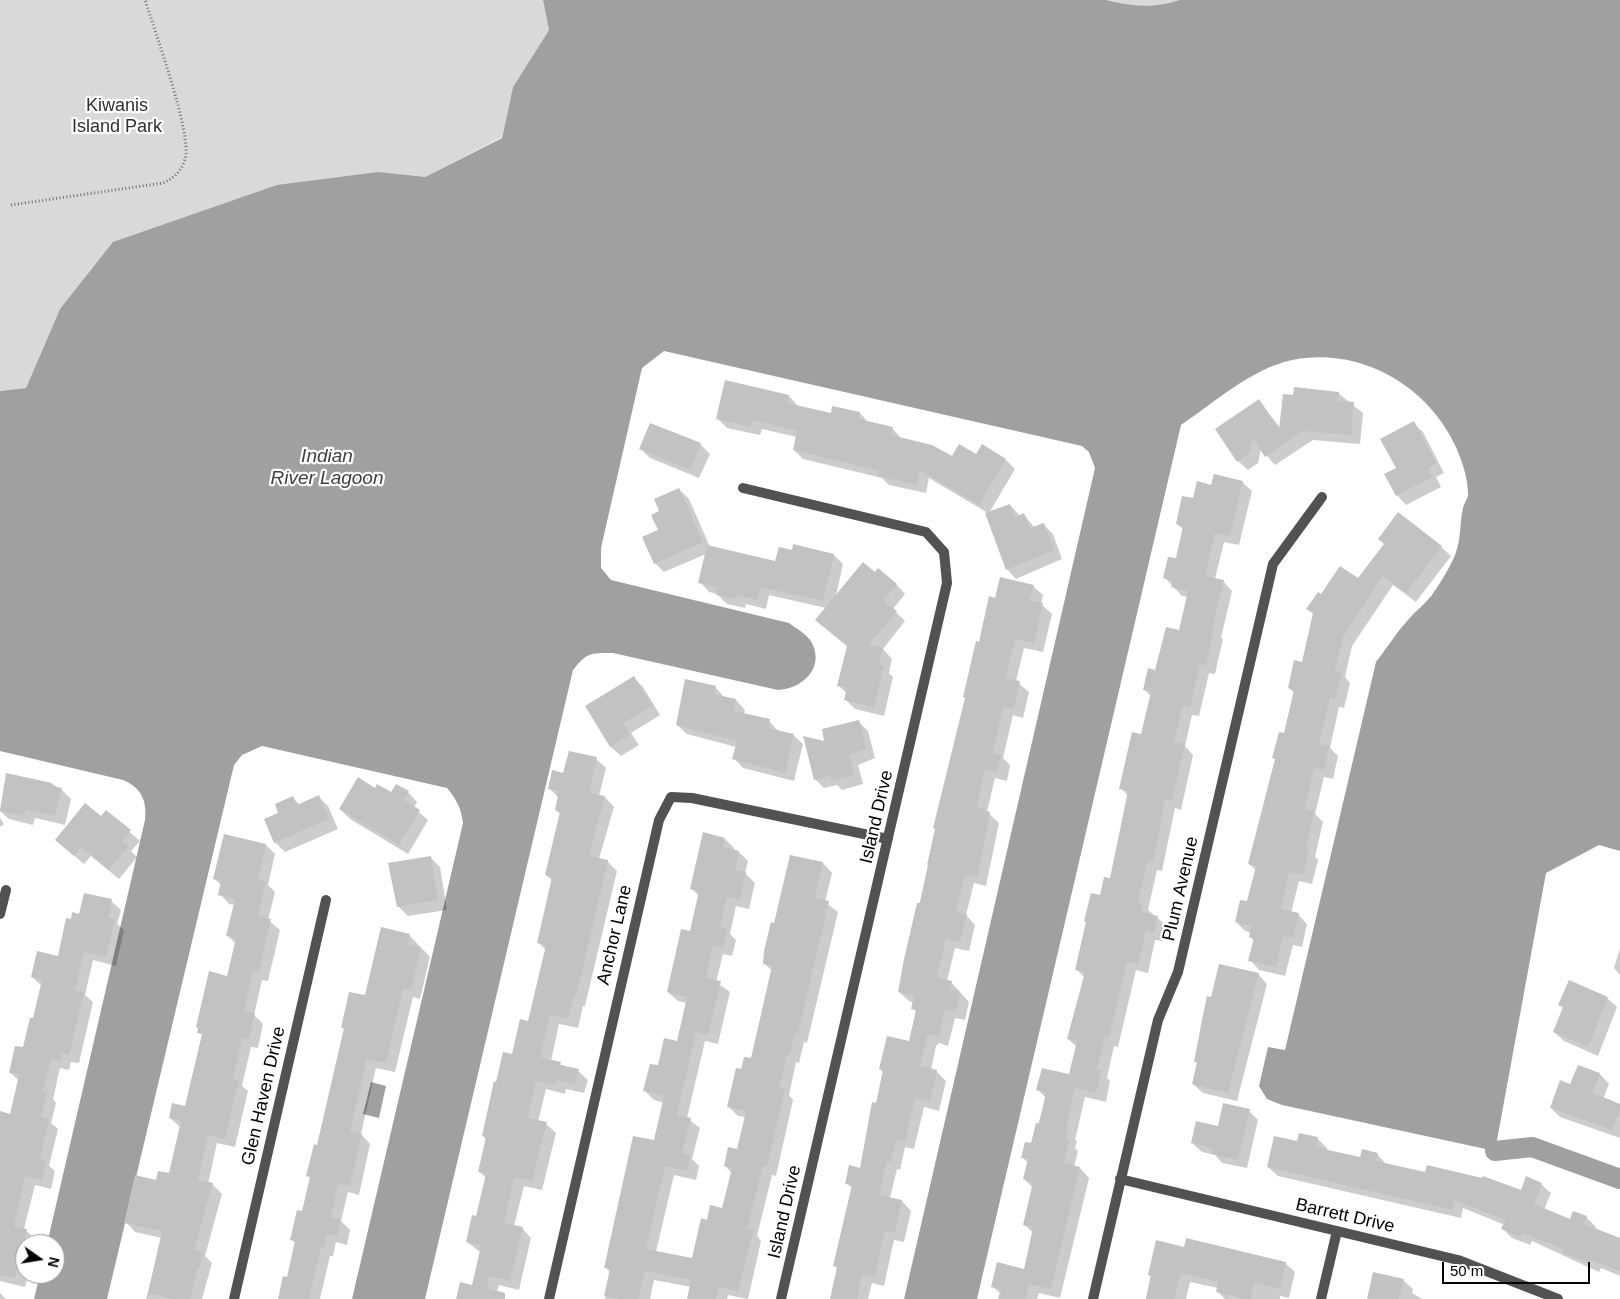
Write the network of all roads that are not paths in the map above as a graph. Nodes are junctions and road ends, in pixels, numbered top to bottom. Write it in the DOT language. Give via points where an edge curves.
graph roads {
  1 [pos="743,488"];
  2 [pos="1322,497"];
  3 [pos="888,839"];
  4 [pos="6,890"];
  5 [pos="326,900"];
  6 [pos="0,914"];
  7 [pos="1120,1179"];
  8 [pos="1337,1231"];
  9 [pos="234,1299"];
  10 [pos="549,1299"];
  11 [pos="781,1299"];
  12 [pos="1093,1299"];
  13 [pos="1321,1299"];
  14 [pos="1558,1299"];
  1 -- 3 [label="street, Island Drive" via="926,532 944,552 947,583"];
  2 -- 7 [label="street, Plum Avenue" via="1273,564 1178,972 1158,1020"];
  3 -- 10 [label="street, Anchor Lane" via="692,798 671,797 659,820"];
  3 -- 11 [label="street, Island Drive"];
  4 -- 6 [label="street"];
  5 -- 9 [label="street, Glen Haven Drive"];
  7 -- 8 [label="street, Barrett Drive"];
  7 -- 12 [label="street, Plum Avenue"];
  8 -- 13 [label="street"];
  8 -- 14 [label="street, Barrett Drive" via="1458,1260"];
}
